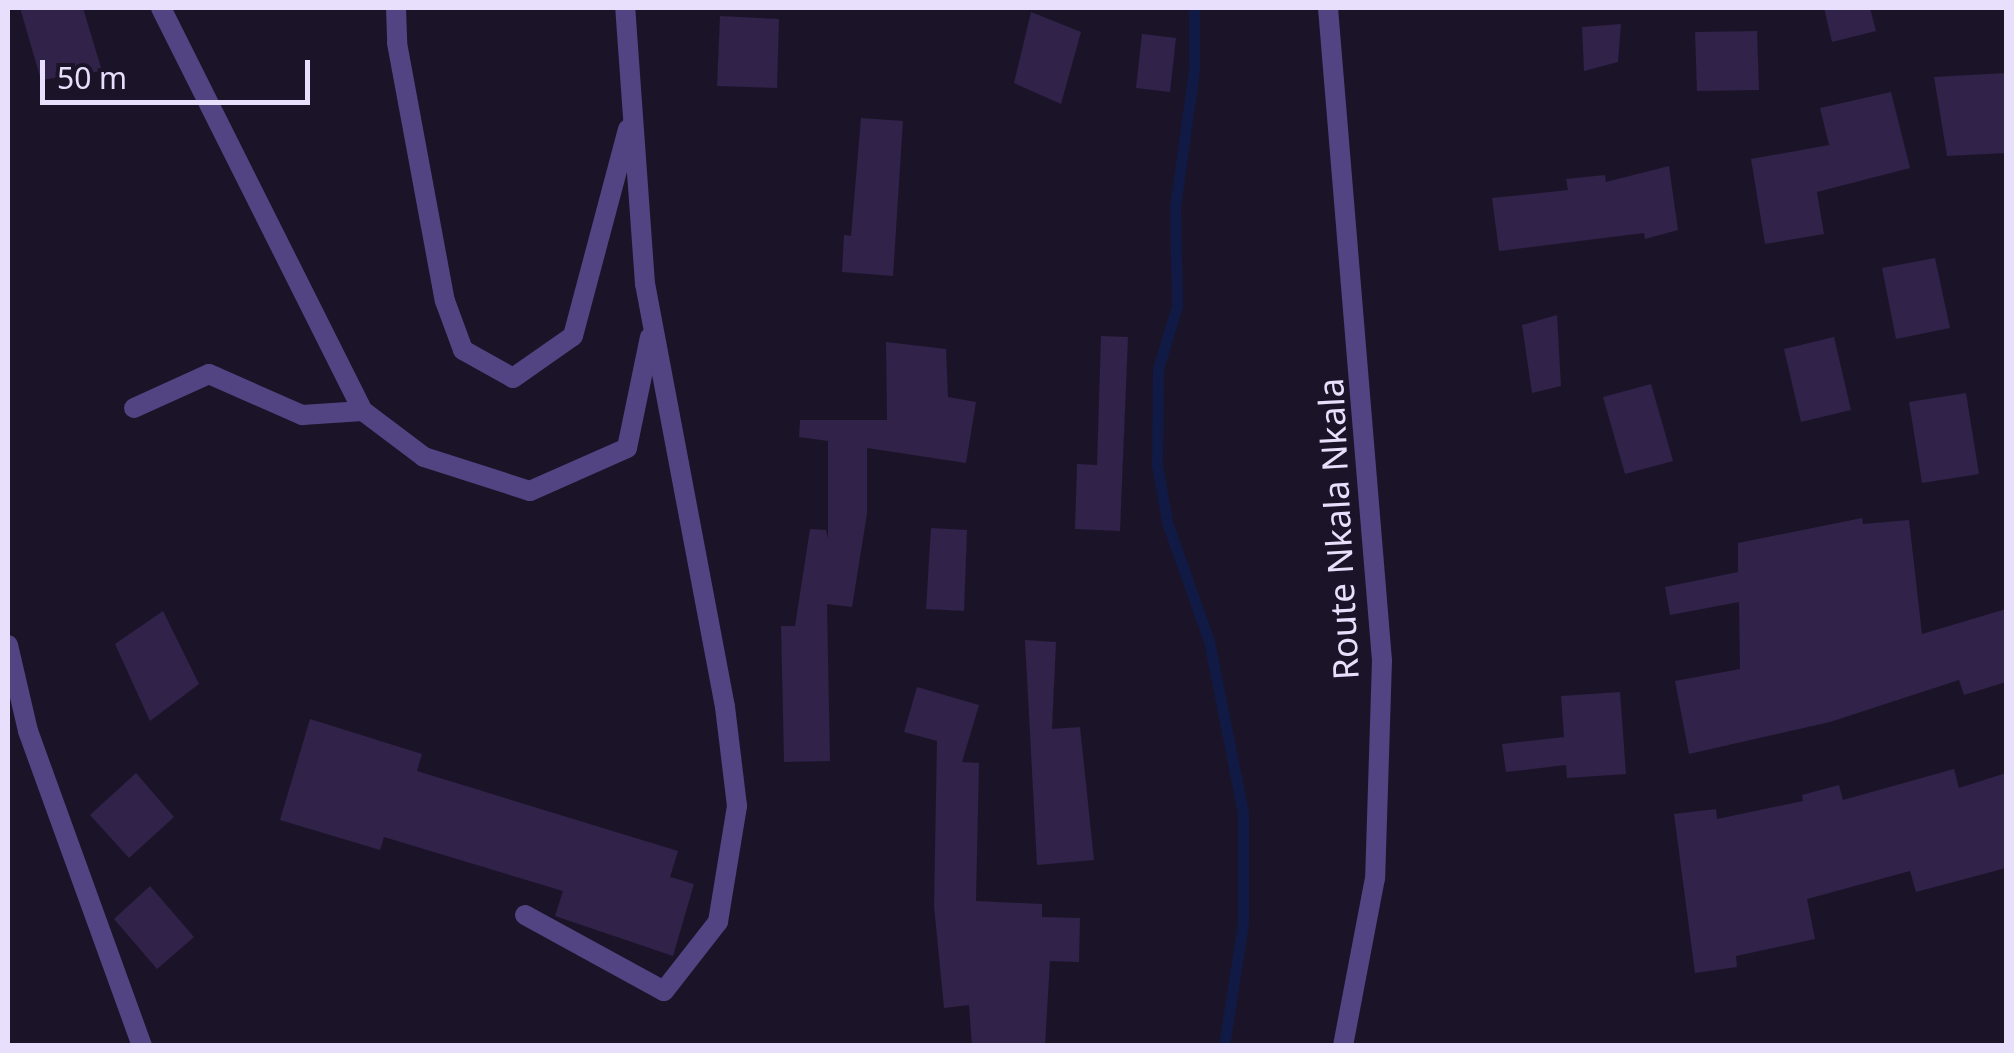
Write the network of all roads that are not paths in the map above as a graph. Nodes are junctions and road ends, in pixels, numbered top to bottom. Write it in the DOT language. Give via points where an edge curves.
graph roads {
  1 [pos="161,8"];
  2 [pos="396,8"];
  3 [pos="625,8"];
  4 [pos="1328,8"];
  5 [pos="632,113"];
  6 [pos="652,325"];
  7 [pos="134,408"];
  8 [pos="363,411"];
  9 [pos="8,645"];
  10 [pos="525,916"];
  11 [pos="142,1046"];
  12 [pos="1343,1046"];
  1 -- 8 [label="street"];
  2 -- 5 [label="street" via="445,301 463,350 513,378 573,336"];
  3 -- 5 [label="street"];
  4 -- 12 [label="street, Route Nkala Nkala" via="1382,660 1374,878"];
  5 -- 6 [label="street"];
  6 -- 8 [label="street" via="627,448 530,491 424,457"];
  6 -- 10 [label="street" via="724,707 736,806 718,922 664,991"];
  7 -- 8 [label="street" via="208,374 302,415"];
  9 -- 11 [label="street" via="28,731"];
}
